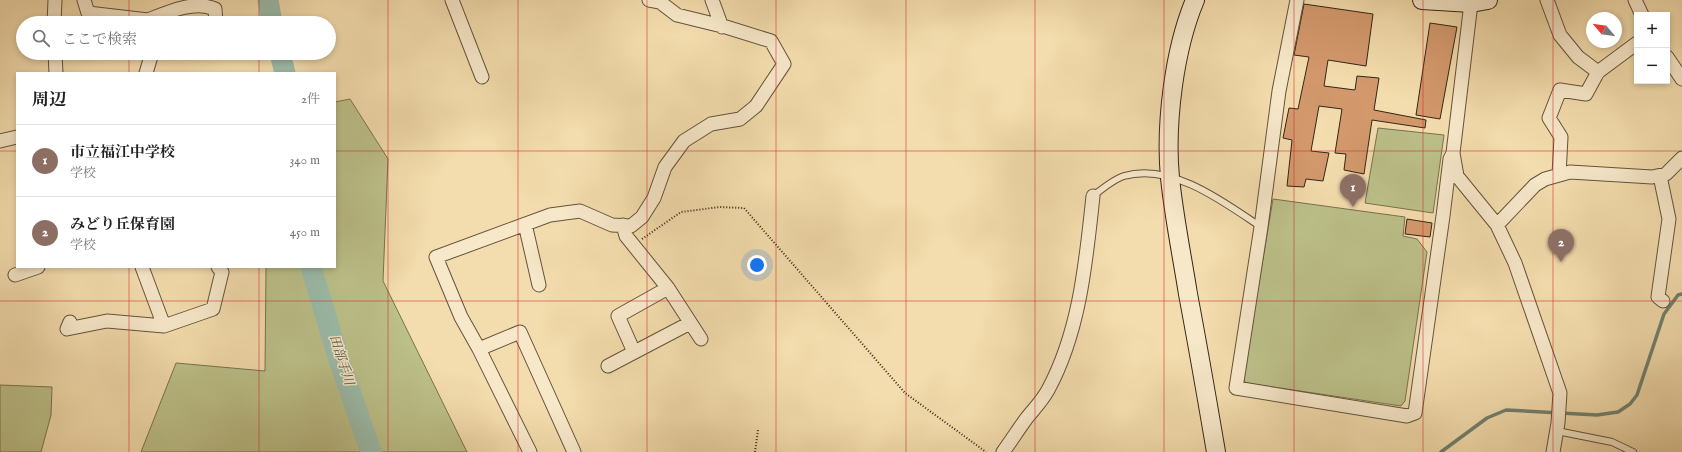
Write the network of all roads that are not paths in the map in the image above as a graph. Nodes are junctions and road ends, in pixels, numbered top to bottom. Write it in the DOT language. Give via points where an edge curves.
graph roads {
  1 [pos="55,0"];
  2 [pos="84,0"];
  3 [pos="452,0"];
  4 [pos="712,0"];
  5 [pos="1195,0"];
  6 [pos="1297,0"];
  7 [pos="1422,0"];
  8 [pos="1488,0"];
  9 [pos="1547,0"];
  10 [pos="1635,0"];
  11 [pos="658,1"];
  12 [pos="209,2"];
  13 [pos="1465,2"];
  14 [pos="1641,12"];
  15 [pos="54,16"];
  16 [pos="108,16"];
  17 [pos="161,16"];
  18 [pos="216,16"];
  19 [pos="722,26"];
  20 [pos="1634,45"];
  21 [pos="55,60"];
  22 [pos="150,60"];
  23 [pos="1670,61"];
  24 [pos="56,72"];
  25 [pos="146,72"];
  26 [pos="1598,72"];
  27 [pos="482,77"];
  28 [pos="1682,79"];
  29 [pos="16,138"];
  30 [pos="0,141"];
  31 [pos="1453,153"];
  32 [pos="1682,158"];
  33 [pos="1559,175"];
  34 [pos="1660,176"];
  35 [pos="1170,177"];
  36 [pos="1093,196"];
  37 [pos="525,224"];
  38 [pos="1497,224"];
  39 [pos="623,225"];
  40 [pos="1261,227"];
  41 [pos="35,268"];
  42 [pos="142,268"];
  43 [pos="219,268"];
  44 [pos="15,274"];
  45 [pos="539,285"];
  46 [pos="668,288"];
  47 [pos="1663,301"];
  48 [pos="70,322"];
  49 [pos="690,323"];
  50 [pos="164,326"];
  51 [pos="700,339"];
  52 [pos="479,349"];
  53 [pos="634,352"];
  54 [pos="608,366"];
  55 [pos="1557,431"];
  56 [pos="530,452"];
  57 [pos="574,452"];
  58 [pos="1003,452"];
  59 [pos="1216,452"];
  60 [pos="1553,452"];
  61 [pos="1633,452"];
  1 -- 15 [label="street"];
  2 -- 16 [label="street" via="88,13"];
  3 -- 27 [label="street"];
  4 -- 19 [label="street"];
  5 -- 35 [label="street" via="1174,82 1168,128"];
  6 -- 40 [label="street" via="1279,91"];
  7 -- 13 [label="street"];
  8 -- 13 [label="street"];
  9 -- 26 [label="street" via="1560,35 1578,57"];
  10 -- 14 [label="street"];
  11 -- 19 [label="street" via="677,15"];
  12 -- 17 [label="street" via="184,5"];
  12 -- 18 [label="street" via="215,9"];
  13 -- 31 [label="street"];
  19 -- 39 [label="street" via="771,41 784,64 756,106 740,119 712,124 684,140 665,167 654,198 642,217 631,226"];
  20 -- 26 [label="street"];
  21 -- 24 [label="street"];
  22 -- 25 [label="street"];
  23 -- 28 [label="street"];
  26 -- 33 [label="street" via="1586,94 1560,90 1549,118 1561,137"];
  29 -- 30 [label="street"];
  31 -- 38 [label="street" via="1457,176"];
  31 -- 40 [label="street" via="1450,159 1414,413 1407,416 1236,388"];
  32 -- 34 [label="street" via="1666,174"];
  33 -- 34 [label="street" via="1570,172"];
  33 -- 38 [label="street" via="1545,179 1535,186"];
  34 -- 47 [label="street" via="1670,219 1658,297"];
  35 -- 36 [label="lane" via="1148,172 1123,176"];
  35 -- 40 [label="lane" via="1208,191"];
  35 -- 59 [label="street"];
  36 -- 58 [label="street" via="1076,313 1060,363 1048,392"];
  37 -- 39 [label="street" via="550,215 580,211 612,225"];
  37 -- 45 [label="street"];
  37 -- 52 [label="street" via="436,257 460,317"];
  38 -- 55 [label="street" via="1515,263 1560,393"];
  39 -- 46 [label="street" via="626,236"];
  41 -- 44 [label="street"];
  42 -- 50 [label="street"];
  43 -- 50 [label="street" via="222,272 213,309"];
  46 -- 49 [label="street"];
  46 -- 53 [label="street" via="618,316"];
  48 -- 50 [label="street" via="67,329 107,321"];
  49 -- 51 [label="street"];
  49 -- 53 [label="street"];
  52 -- 56 [label="street"];
  52 -- 57 [label="street" via="520,332"];
  53 -- 54 [label="street"];
  55 -- 60 [label="street"];
  55 -- 61 [label="lane" via="1612,442"];
}
